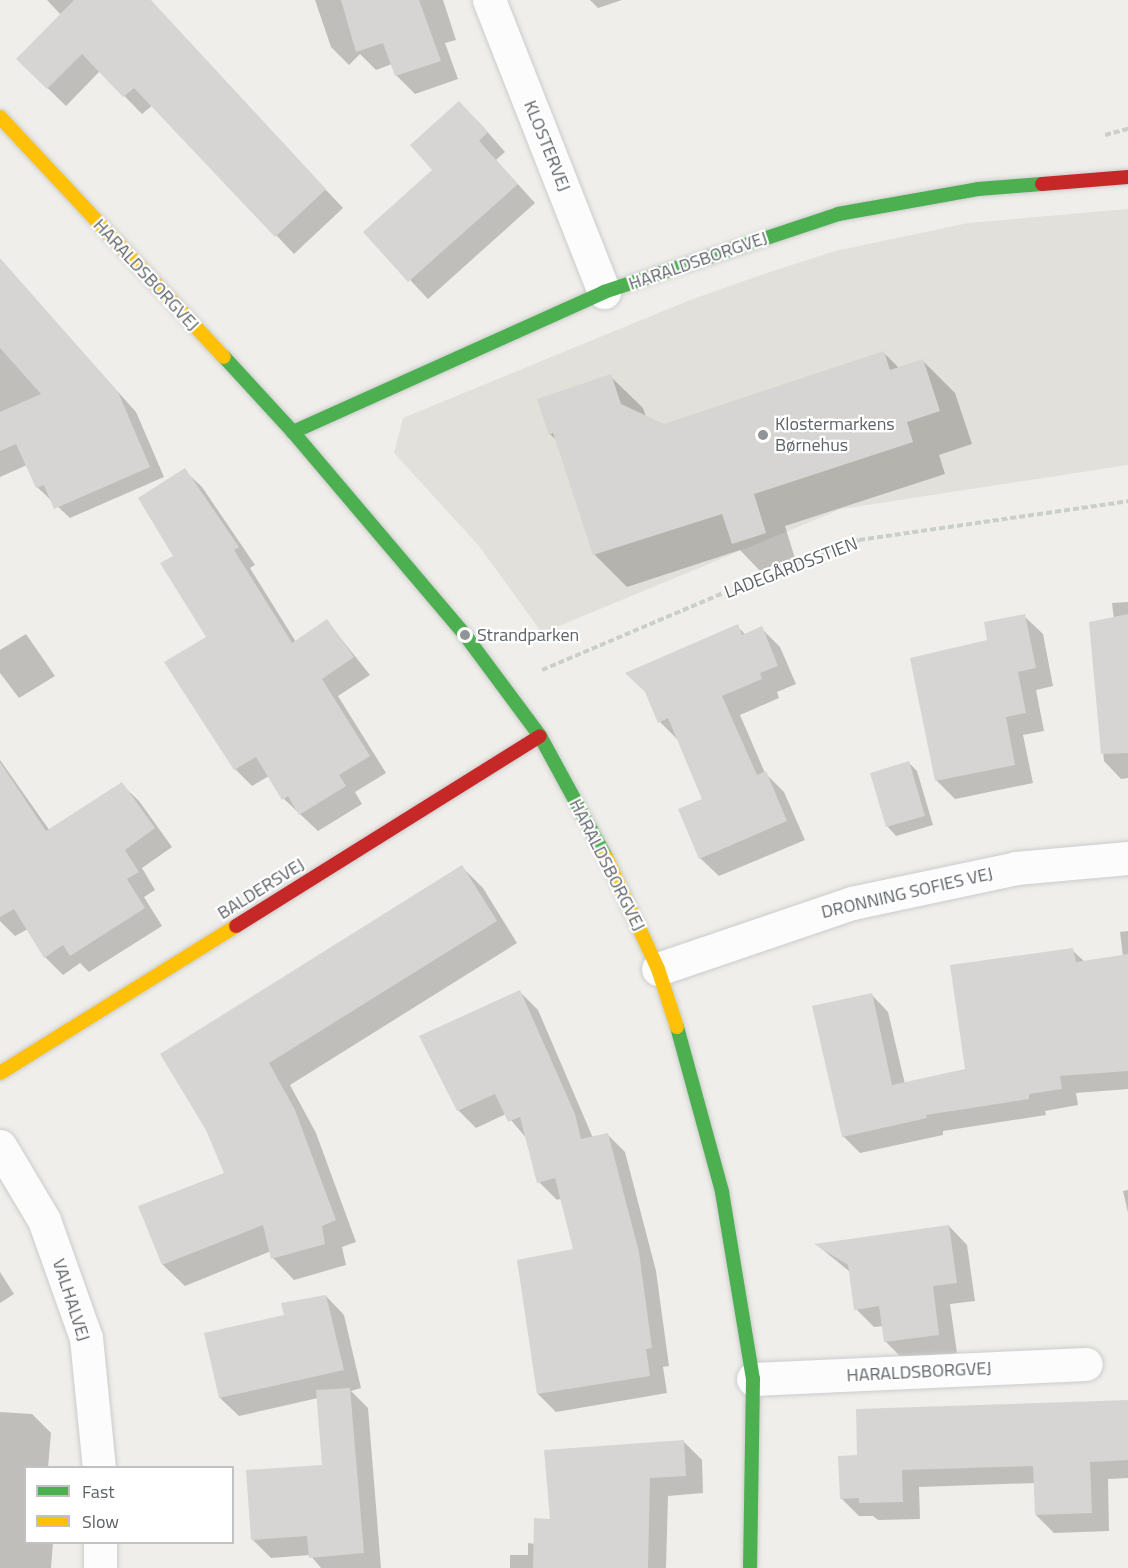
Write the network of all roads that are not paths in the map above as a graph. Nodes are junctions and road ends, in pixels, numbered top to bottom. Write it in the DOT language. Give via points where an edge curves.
graph roads {
  1 [pos="489,0"];
  2 [pos="0,117"];
  3 [pos="1128,177"];
  4 [pos="604,292"];
  5 [pos="293,432"];
  6 [pos="540,736"];
  7 [pos="1128,858"];
  8 [pos="658,969"];
  9 [pos="0,1073"];
  10 [pos="0,1146"];
  11 [pos="1086,1364"];
  12 [pos="753,1379"];
  13 [pos="99,1466"];
  14 [pos="100,1544"];
  15 [pos="100,1568"];
  16 [pos="750,1568"];
  1 -- 4 [label="street, KLOSTERVEJ"];
  2 -- 5 [label="street, HARALDSBORGVEJ"];
  3 -- 4 [label="street, HARALDSBORGVEJ" via="978,189 838,214"];
  4 -- 5 [label="street, HARALDSBORGVEJ"];
  5 -- 6 [label="street, HARALDSBORGVEJ" via="505,685"];
  6 -- 8 [label="street, HARALDSBORGVEJ" via="611,867"];
  6 -- 9 [label="street, BALDERSVEJ"];
  7 -- 8 [label="street, DRONNING SOFIES VEJ" via="1016,868 852,903"];
  8 -- 12 [label="street, HARALDSBORGVEJ" via="694,1082 722,1192"];
  10 -- 13 [label="street, VALHALVEJ" via="44,1220 86,1338"];
  11 -- 12 [label="street, HARALDSBORGVEJ"];
  12 -- 16 [label="street, HARALDSBORGVEJ"];
  14 -- 15 [label="street"];
}
